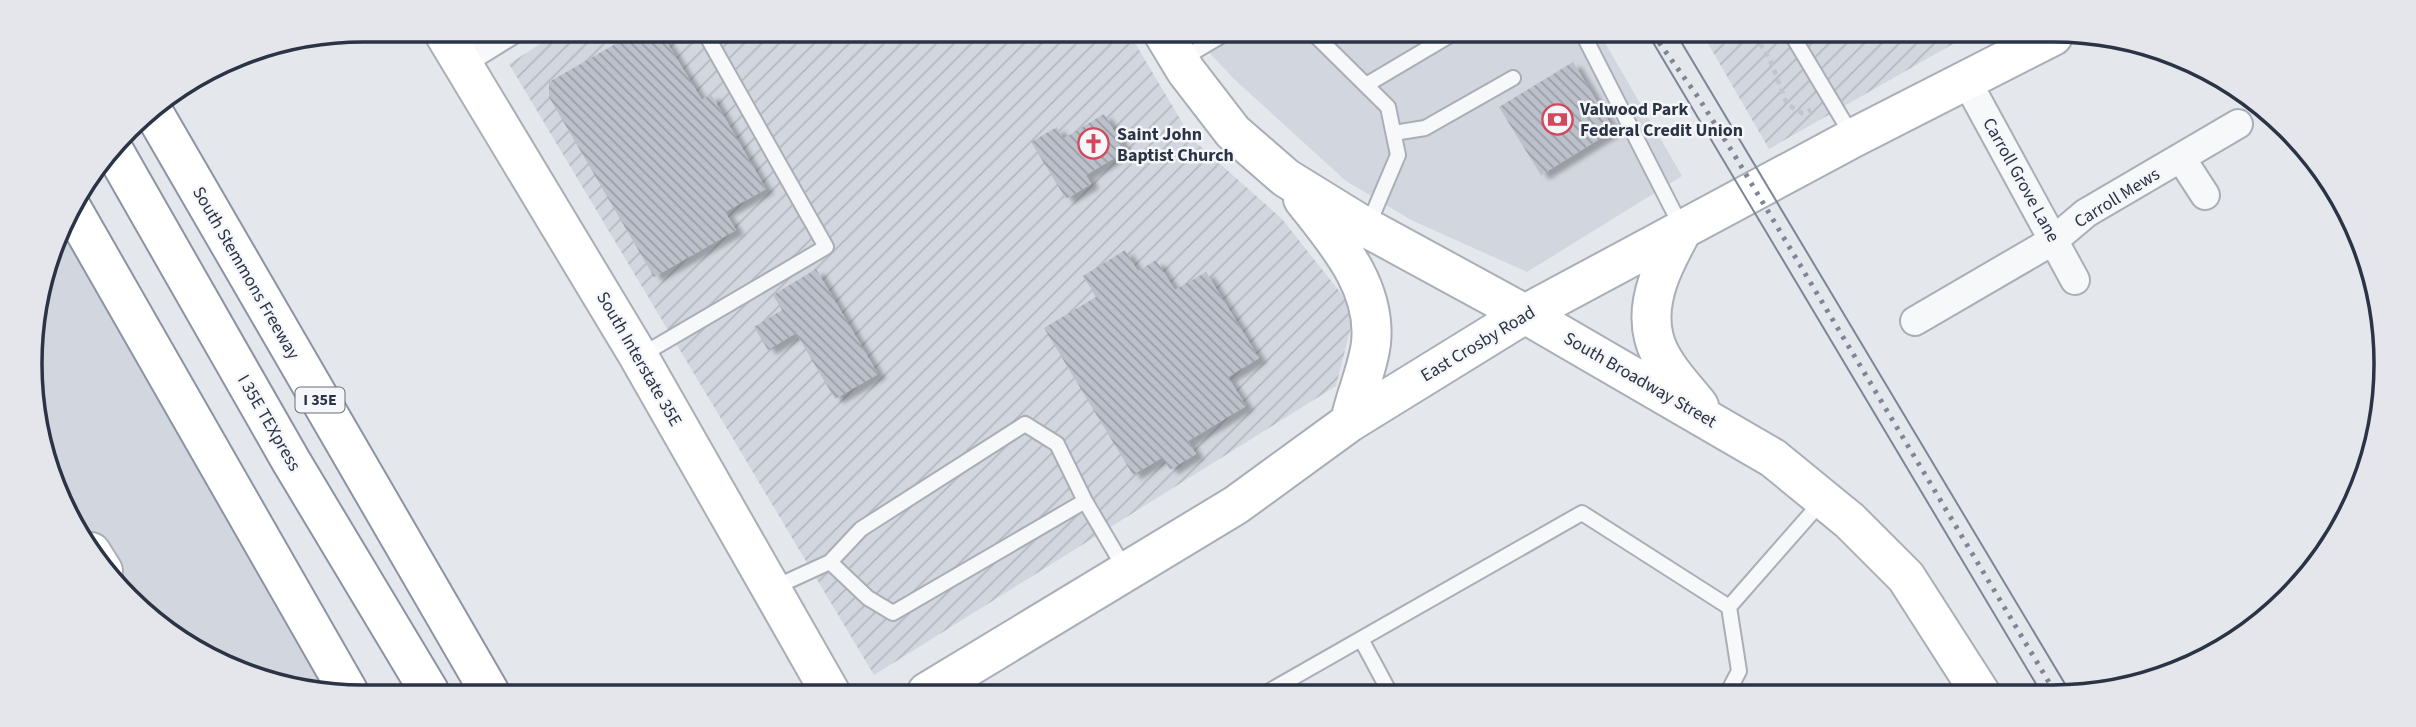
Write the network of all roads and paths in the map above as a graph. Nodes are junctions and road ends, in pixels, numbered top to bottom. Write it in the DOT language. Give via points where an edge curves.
graph roads {
  1 [pos="710,42"];
  2 [pos="1323,42"];
  3 [pos="1439,42"];
  4 [pos="1587,42"];
  5 [pos="1759,42"];
  6 [pos="1796,42"];
  7 [pos="2041,42"];
  8 [pos="451,46"];
  9 [pos="1172,46"];
  10 [pos="1513,78"];
  11 [pos="1966,80"];
  12 [pos="1366,85"];
  13 [pos="1831,101"];
  14 [pos="157,118"];
  15 [pos="2238,124"];
  16 [pos="1394,134"];
  17 [pos="1853,138"];
  18 [pos="117,157"];
  19 [pos="2181,158"];
  20 [pos="1286,178"];
  21 [pos="2205,195"];
  22 [pos="77,217"];
  23 [pos="1367,228"];
  24 [pos="1682,229"];
  25 [pos="2054,240"];
  26 [pos="2075,280"];
  27 [pos="1525,314"];
  28 [pos="1915,321"];
  29 [pos="639,357"];
  30 [pos="1709,419"];
  31 [pos="1350,422"];
  32 [pos="1824,499"];
  33 [pos="1086,501"];
  34 [pos="830,562"];
  35 [pos="1126,571"];
  36 [pos="772,589"];
  37 [pos="1729,607"];
  38 [pos="1361,639"];
  39 [pos="344,684"];
  40 [pos="425,685"];
  41 [pos="486,685"];
  42 [pos="826,685"];
  43 [pos="939,685"];
  44 [pos="1285,685"];
  45 [pos="1386,685"];
  46 [pos="1732,685"];
  47 [pos="1975,685"];
  1 -- 29 [label="lane" via="827,247"];
  2 -- 12 [label="lane"];
  3 -- 12 [label="lane"];
  4 -- 24 [label="lane"];
  5 -- 13 [label="path" via="1787,104 1802,113"];
  6 -- 13 [label="lane"];
  7 -- 11 [label="main road, East Crosby Road"];
  8 -- 29 [label="main road, South Interstate 35E"];
  9 -- 20 [label="main road, South Broadway Street" via="1233,132"];
  10 -- 16 [label="lane" via="1425,128"];
  11 -- 17 [label="main road, East Crosby Road"];
  11 -- 25 [label="street, Carroll Grove Lane"];
  12 -- 16 [label="lane" via="1388,107"];
  13 -- 17 [label="lane"];
  14 -- 41 [label="main road, South Stemmons Freeway / I 35E"];
  15 -- 19 [label="street, Carroll Mews"];
  16 -- 23 [label="lane" via="1398,155"];
  17 -- 24 [label="main road, East Crosby Road"];
  18 -- 40 [label="main road, I 35E TEXpress" via="290,461"];
  19 -- 21 [label="street"];
  19 -- 25 [label="street, Carroll Mews" via="2087,213"];
  20 -- 23 [label="main road, South Broadway Street"];
  20 -- 31 [label="main road" via="1347,256 1362,286 1371,342"];
  22 -- 39 [label="main road"];
  23 -- 27 [label="main road, South Broadway Street"];
  24 -- 27 [label="main road, East Crosby Road"];
  24 -- 30 [label="main road" via="1657,281 1654,338 1664,361"];
  25 -- 26 [label="street, Carroll Grove Lane"];
  25 -- 28 [label="street, Carroll Mews"];
  27 -- 30 [label="main road, South Broadway Street"];
  27 -- 31 [label="main road, East Crosby Road"];
  29 -- 36 [label="main road, South Interstate 35E"];
  30 -- 32 [label="main road, South Broadway Street" via="1773,458"];
  31 -- 35 [label="main road, East Crosby Road" via="1236,505"];
  32 -- 37 [label="lane"];
  32 -- 47 [label="main road, South Broadway Street" via="1906,577"];
  33 -- 34 [label="lane" via="893,612 868,598"];
  33 -- 34 [label="lane" via="1057,444 1025,424 861,529"];
  33 -- 35 [label="lane"];
  34 -- 36 [label="lane"];
  35 -- 43 [label="main road, East Crosby Road"];
  36 -- 42 [label="main road, South Interstate 35E"];
  37 -- 38 [label="lane" via="1582,513"];
  37 -- 46 [label="lane" via="1739,671"];
  38 -- 44 [label="lane"];
  38 -- 45 [label="lane"];
}
